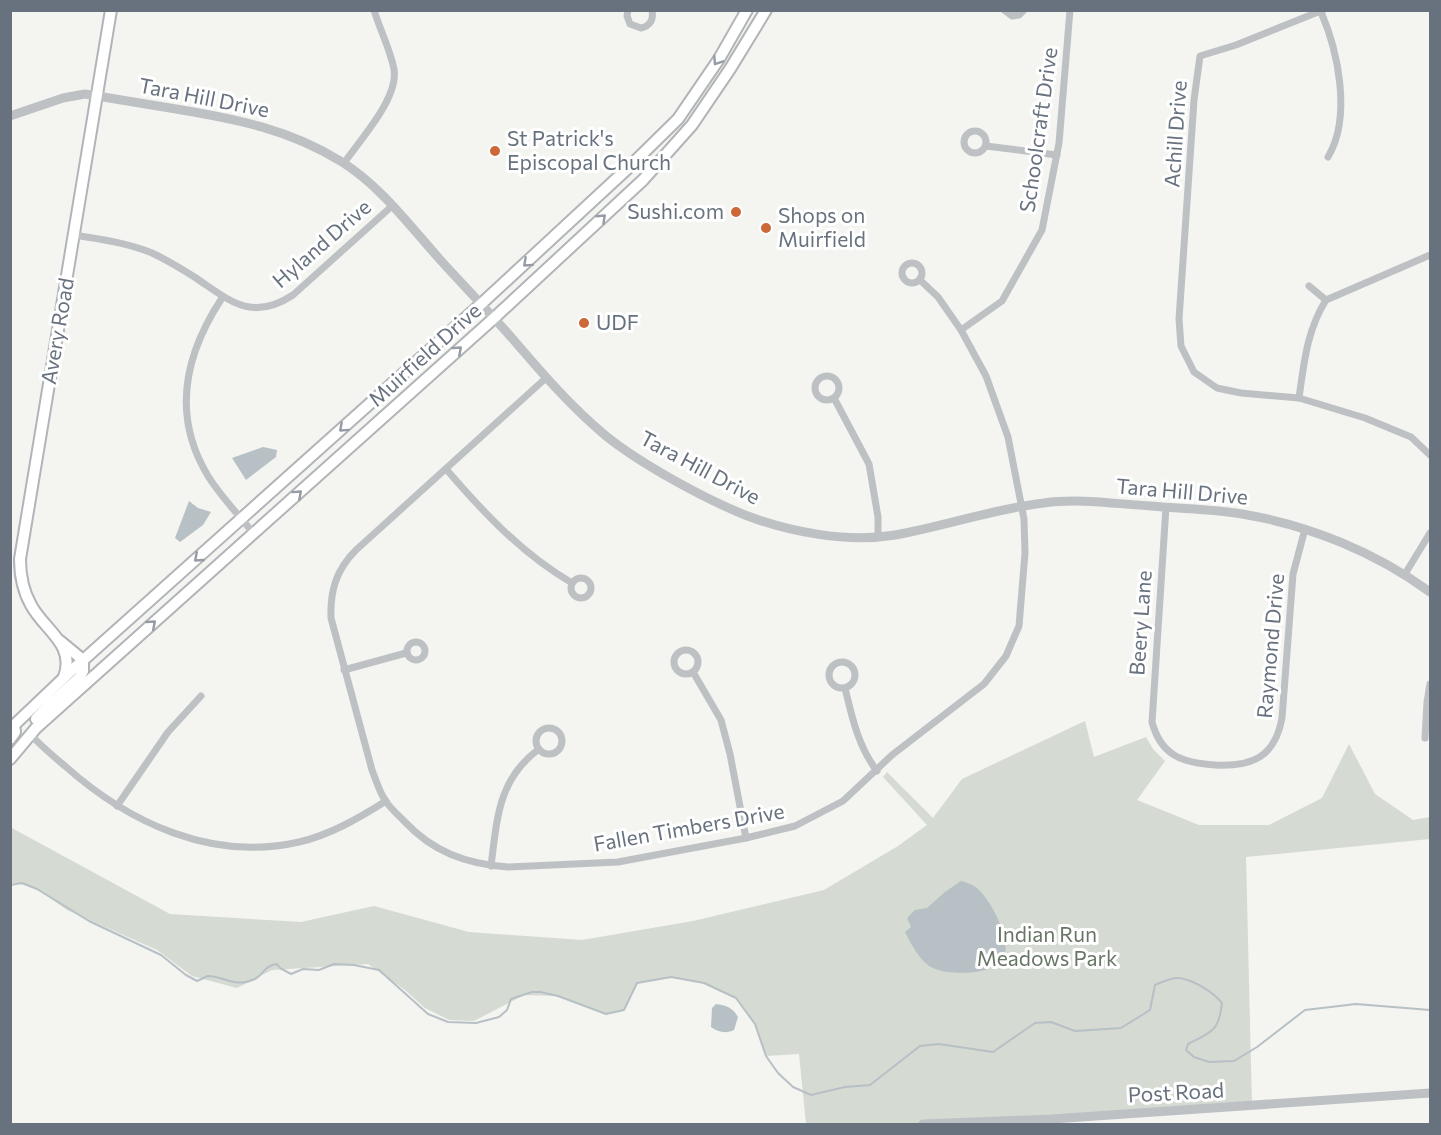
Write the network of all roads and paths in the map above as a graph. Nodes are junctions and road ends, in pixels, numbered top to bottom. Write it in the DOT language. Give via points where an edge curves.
graph roads {
  1 [pos="111,10"];
  2 [pos="374,10"];
  3 [pos="628,10"];
  4 [pos="652,10"];
  5 [pos="747,10"];
  6 [pos="766,10"];
  7 [pos="1004,10"];
  8 [pos="1024,10"];
  9 [pos="1070,10"];
  10 [pos="1322,11"];
  11 [pos="97,96"];
  12 [pos="10,116"];
  13 [pos="986,146"];
  14 [pos="1057,155"];
  15 [pos="1328,157"];
  16 [pos="344,163"];
  17 [pos="392,206"];
  18 [pos="74,235"];
  19 [pos="1431,255"];
  20 [pos="920,280"];
  21 [pos="1309,286"];
  22 [pos="222,298"];
  23 [pos="1326,300"];
  24 [pos="480,305"];
  25 [pos="493,319"];
  26 [pos="961,330"];
  27 [pos="546,378"];
  28 [pos="834,398"];
  29 [pos="1299,398"];
  30 [pos="1431,455"];
  31 [pos="446,469"];
  32 [pos="1022,506"];
  33 [pos="1166,507"];
  34 [pos="242,519"];
  35 [pos="1305,529"];
  36 [pos="1431,533"];
  37 [pos="254,534"];
  38 [pos="878,536"];
  39 [pos="1405,574"];
  40 [pos="572,583"];
  41 [pos="1431,592"];
  42 [pos="59,640"];
  43 [pos="406,653"];
  44 [pos="83,660"];
  45 [pos="344,670"];
  46 [pos="693,672"];
  47 [pos="68,674"];
  48 [pos="1431,684"];
  49 [pos="845,688"];
  50 [pos="201,696"];
  51 [pos="12,724"];
  52 [pos="31,735"];
  53 [pos="1425,738"];
  54 [pos="10,739"];
  55 [pos="1159,740"];
  56 [pos="10,749"];
  57 [pos="539,749"];
  58 [pos="10,759"];
  59 [pos="876,771"];
  60 [pos="386,801"];
  61 [pos="117,806"];
  62 [pos="746,838"];
  63 [pos="491,866"];
  64 [pos="1431,1093"];
  65 [pos="1052,1122"];
  66 [pos="923,1125"];
  1 -- 11 [label="main road, Avery Road"];
  2 -- 16 [label="street" via="394,70 394,86 388,101"];
  3 -- 4 [label="street" via="630,24 641,28 651,21"];
  5 -- 24 [label="main road, Muirfield Drive, one-way" via="678,119 577,218"];
  25 -- 6 [label="main road, Muirfield Drive, one-way" via="644,180 692,125"];
  7 -- 8 [label="street" via="1012,16"];
  9 -- 14 [label="street, Schoolcraft Drive"];
  10 -- 15 [label="street" via="1339,70 1340,94 1338,133"];
  10 -- 29 [label="street, Achill Drive" via="1200,56 1179,319 1181,346 1194,372 1217,388"];
  11 -- 12 [label="street, Tara Hill Drive" via="70,96"];
  11 -- 16 [label="street, Tara Hill Drive" via="271,128"];
  11 -- 18 [label="main road, Avery Road"];
  13 -- 14 [label="street"];
  14 -- 26 [label="street, Schoolcraft Drive" via="1042,230 1002,301"];
  16 -- 17 [label="street, Tara Hill Drive"];
  17 -- 22 [label="street, Hyland Drive" via="283,302 250,308"];
  17 -- 24 [label="street, Tara Hill Drive"];
  18 -- 22 [label="street, Hyland Drive" via="150,252"];
  18 -- 42 [label="main road, Avery Road" via="20,559 23,586 31,605"];
  19 -- 23 [label="street"];
  20 -- 26 [label="street, Fallen Timbers Drive" via="938,297"];
  21 -- 23 [label="street"];
  22 -- 34 [label="street" via="197,343 187,379 187,409 200,461"];
  23 -- 29 [label="street" via="1307,341"];
  24 -- 25 [label="street, Tara Hill Drive"];
  24 -- 34 [label="main road, Muirfield Drive, one-way"];
  25 -- 27 [label="street, Tara Hill Drive"];
  37 -- 25 [label="main road, Muirfield Drive, one-way"];
  26 -- 32 [label="street, Fallen Timbers Drive" via="986,376 1008,437"];
  27 -- 31 [label="street, Fallen Timbers Drive"];
  27 -- 38 [label="street, Tara Hill Drive" via="610,438 710,499 793,530"];
  28 -- 38 [label="street" via="869,464"];
  29 -- 30 [label="street" via="1411,436"];
  31 -- 40 [label="street" via="502,531 552,572"];
  31 -- 45 [label="street, Fallen Timbers Drive" via="356,550 337,573 330,602 331,618"];
  32 -- 33 [label="street, Tara Hill Drive" via="1074,501"];
  32 -- 38 [label="street, Tara Hill Drive"];
  32 -- 59 [label="street, Fallen Timbers Drive" via="1022,604 1019,626 1006,656 984,684"];
  33 -- 35 [label="street, Tara Hill Drive" via="1239,514"];
  33 -- 55 [label="street, Beery Lane" via="1151,713"];
  34 -- 37 [label="street"];
  34 -- 44 [label="main road, Muirfield Drive, one-way"];
  35 -- 39 [label="street, Tara Hill Drive"];
  35 -- 55 [label="street, Raymond Drive" via="1293,574 1282,718 1274,743 1258,759 1232,766 1184,761"];
  36 -- 39 [label="street"];
  52 -- 37 [label="main road, Muirfield Drive, one-way"];
  39 -- 41 [label="street, Tara Hill Drive"];
  42 -- 44 [label="main road, Avery Road"];
  42 -- 47 [label="main road, Avery Road" via="68,662"];
  43 -- 45 [label="street"];
  44 -- 47 [label="main road, Muirfield Drive"];
  44 -- 56 [label="main road" via="80,677"];
  45 -- 60 [label="street, Fallen Timbers Drive" via="372,770"];
  46 -- 62 [label="street" via="721,720"];
  47 -- 51 [label="main road, Muirfield Drive"];
  48 -- 53 [label="street"];
  49 -- 59 [label="street" via="856,732"];
  50 -- 61 [label="street" via="168,732"];
  51 -- 54 [label="main road" via="15,732"];
  52 -- 58 [label="main road, Muirfield Drive"];
  52 -- 61 [label="street" via="81,781"];
  57 -- 63 [label="street" via="519,766 505,788 497,814"];
  59 -- 62 [label="street, Fallen Timbers Drive" via="843,801 795,826"];
  60 -- 61 [label="street" via="321,836 256,848 217,846 177,836"];
  60 -- 63 [label="street, Fallen Timbers Drive" via="426,842 453,856"];
  62 -- 63 [label="street, Fallen Timbers Drive" via="618,862"];
  64 -- 65 [label="street, Post Road"];
  65 -- 66 [label="street, Post Road"];
}
